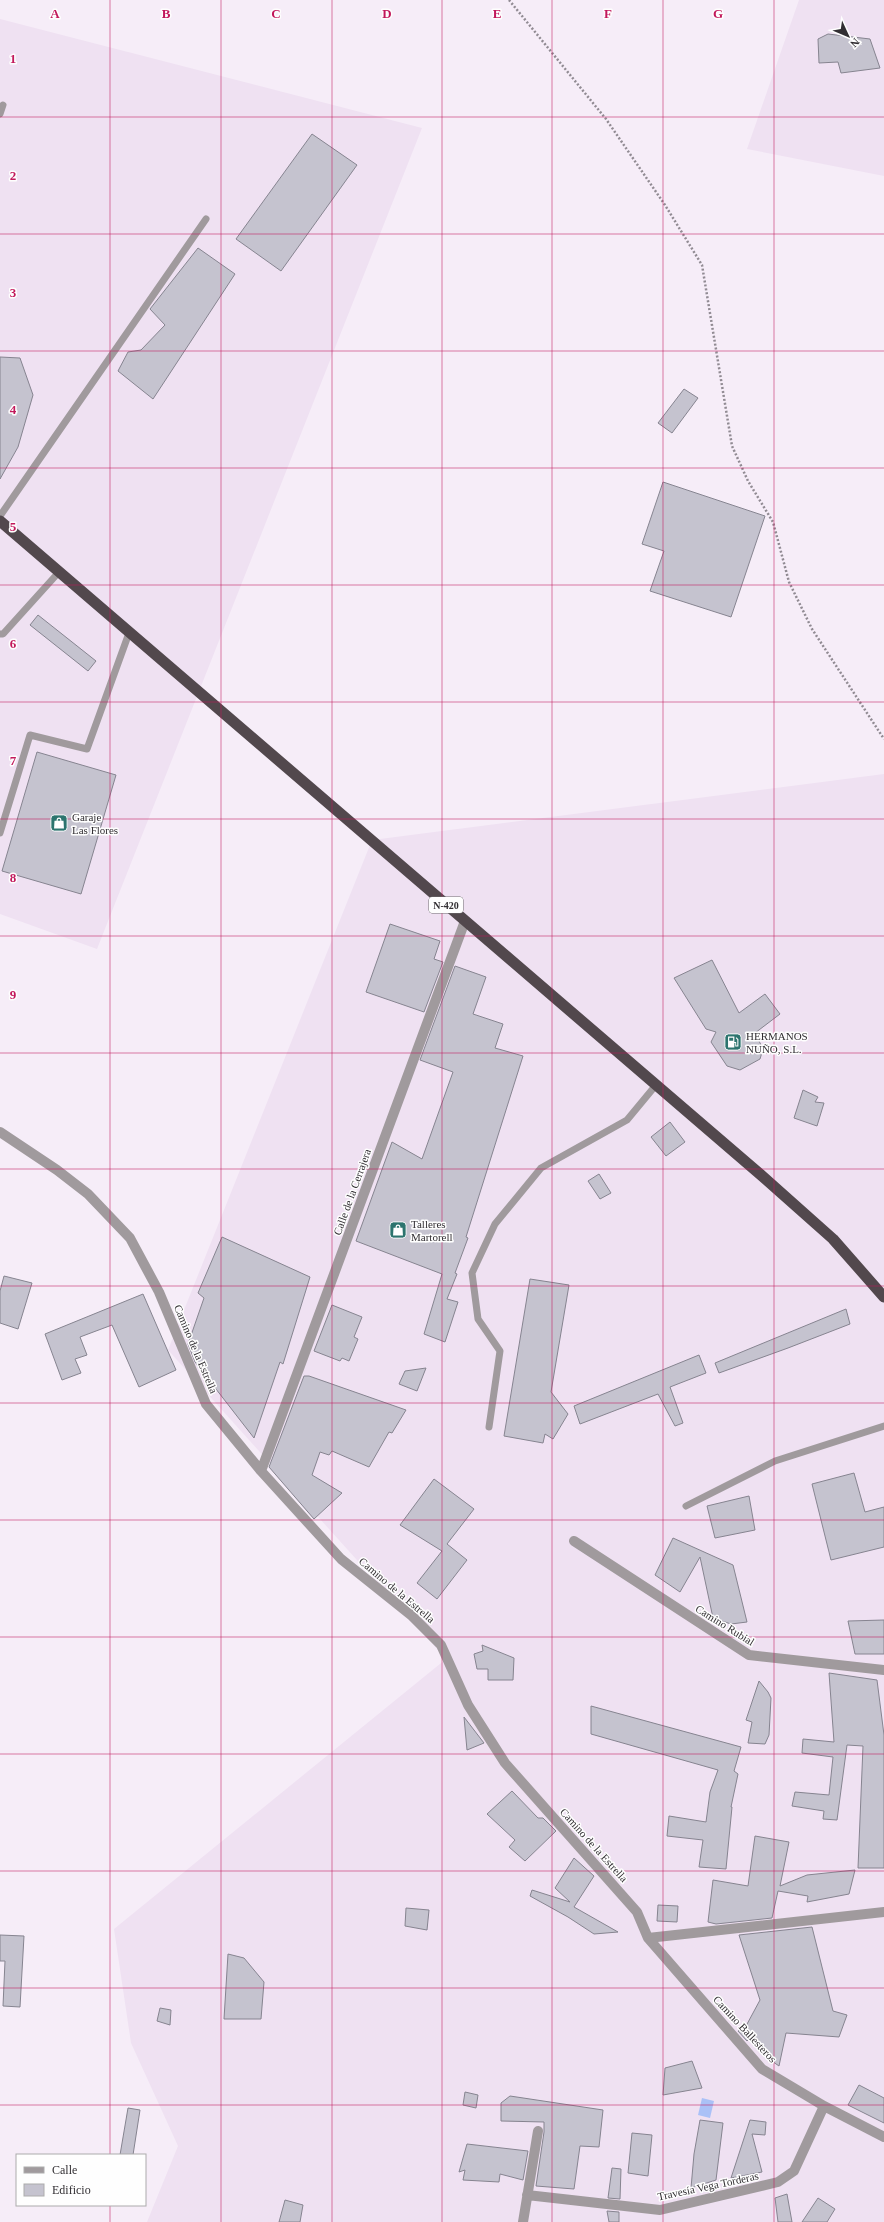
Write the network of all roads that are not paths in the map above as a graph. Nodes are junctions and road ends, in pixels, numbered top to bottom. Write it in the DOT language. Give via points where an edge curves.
graph roads {
  1 [pos="3,105"];
  2 [pos="0,114"];
  3 [pos="206,219"];
  4 [pos="0,516"];
  5 [pos="0,521"];
  6 [pos="59,572"];
  7 [pos="130,633"];
  8 [pos="0,634"];
  9 [pos="0,833"];
  10 [pos="466,921"];
  11 [pos="656,1085"];
  12 [pos="0,1132"];
  13 [pos="884,1297"];
  14 [pos="884,1426"];
  15 [pos="489,1427"];
  16 [pos="261,1471"];
  17 [pos="686,1506"];
  18 [pos="574,1541"];
  19 [pos="884,1670"];
  20 [pos="884,1912"];
  21 [pos="648,1938"];
  22 [pos="824,2106"];
  23 [pos="538,2131"];
  24 [pos="884,2137"];
  25 [pos="527,2196"];
  26 [pos="524,2222"];
  1 -- 2 [label="lane"];
  3 -- 4 [label="lane"];
  5 -- 6 [label="highway, N-420"];
  6 -- 7 [label="highway, N-420"];
  6 -- 8 [label="lane" via="3,634"];
  7 -- 9 [label="lane" via="87,749 30,735"];
  7 -- 10 [label="highway, N-420"];
  10 -- 11 [label="highway, N-420"];
  10 -- 16 [label="street, Calle de la Cerrajera"];
  11 -- 13 [label="highway, N-420" via="833,1239"];
  11 -- 15 [label="lane" via="627,1120 541,1168 495,1224 472,1274 478,1319 500,1351"];
  12 -- 16 [label="street, Camino de la Estrella" via="88,1194 130,1238 159,1292 206,1404"];
  14 -- 17 [label="lane" via="775,1461"];
  16 -- 21 [label="street, Camino de la Estrella" via="341,1559 411,1615 441,1645 468,1705 505,1763 637,1912"];
  18 -- 19 [label="street, Camino Rubial" via="749,1655"];
  20 -- 21 [label="street"];
  21 -- 22 [label="street, Camino Ballesteros" via="762,2069"];
  22 -- 24 [label="street, Camino Ballesteros"];
  22 -- 25 [label="street, Travesía Vega Torderas" via="794,2171 778,2182 660,2210"];
  23 -- 25 [label="street"];
  25 -- 26 [label="street"];
}
